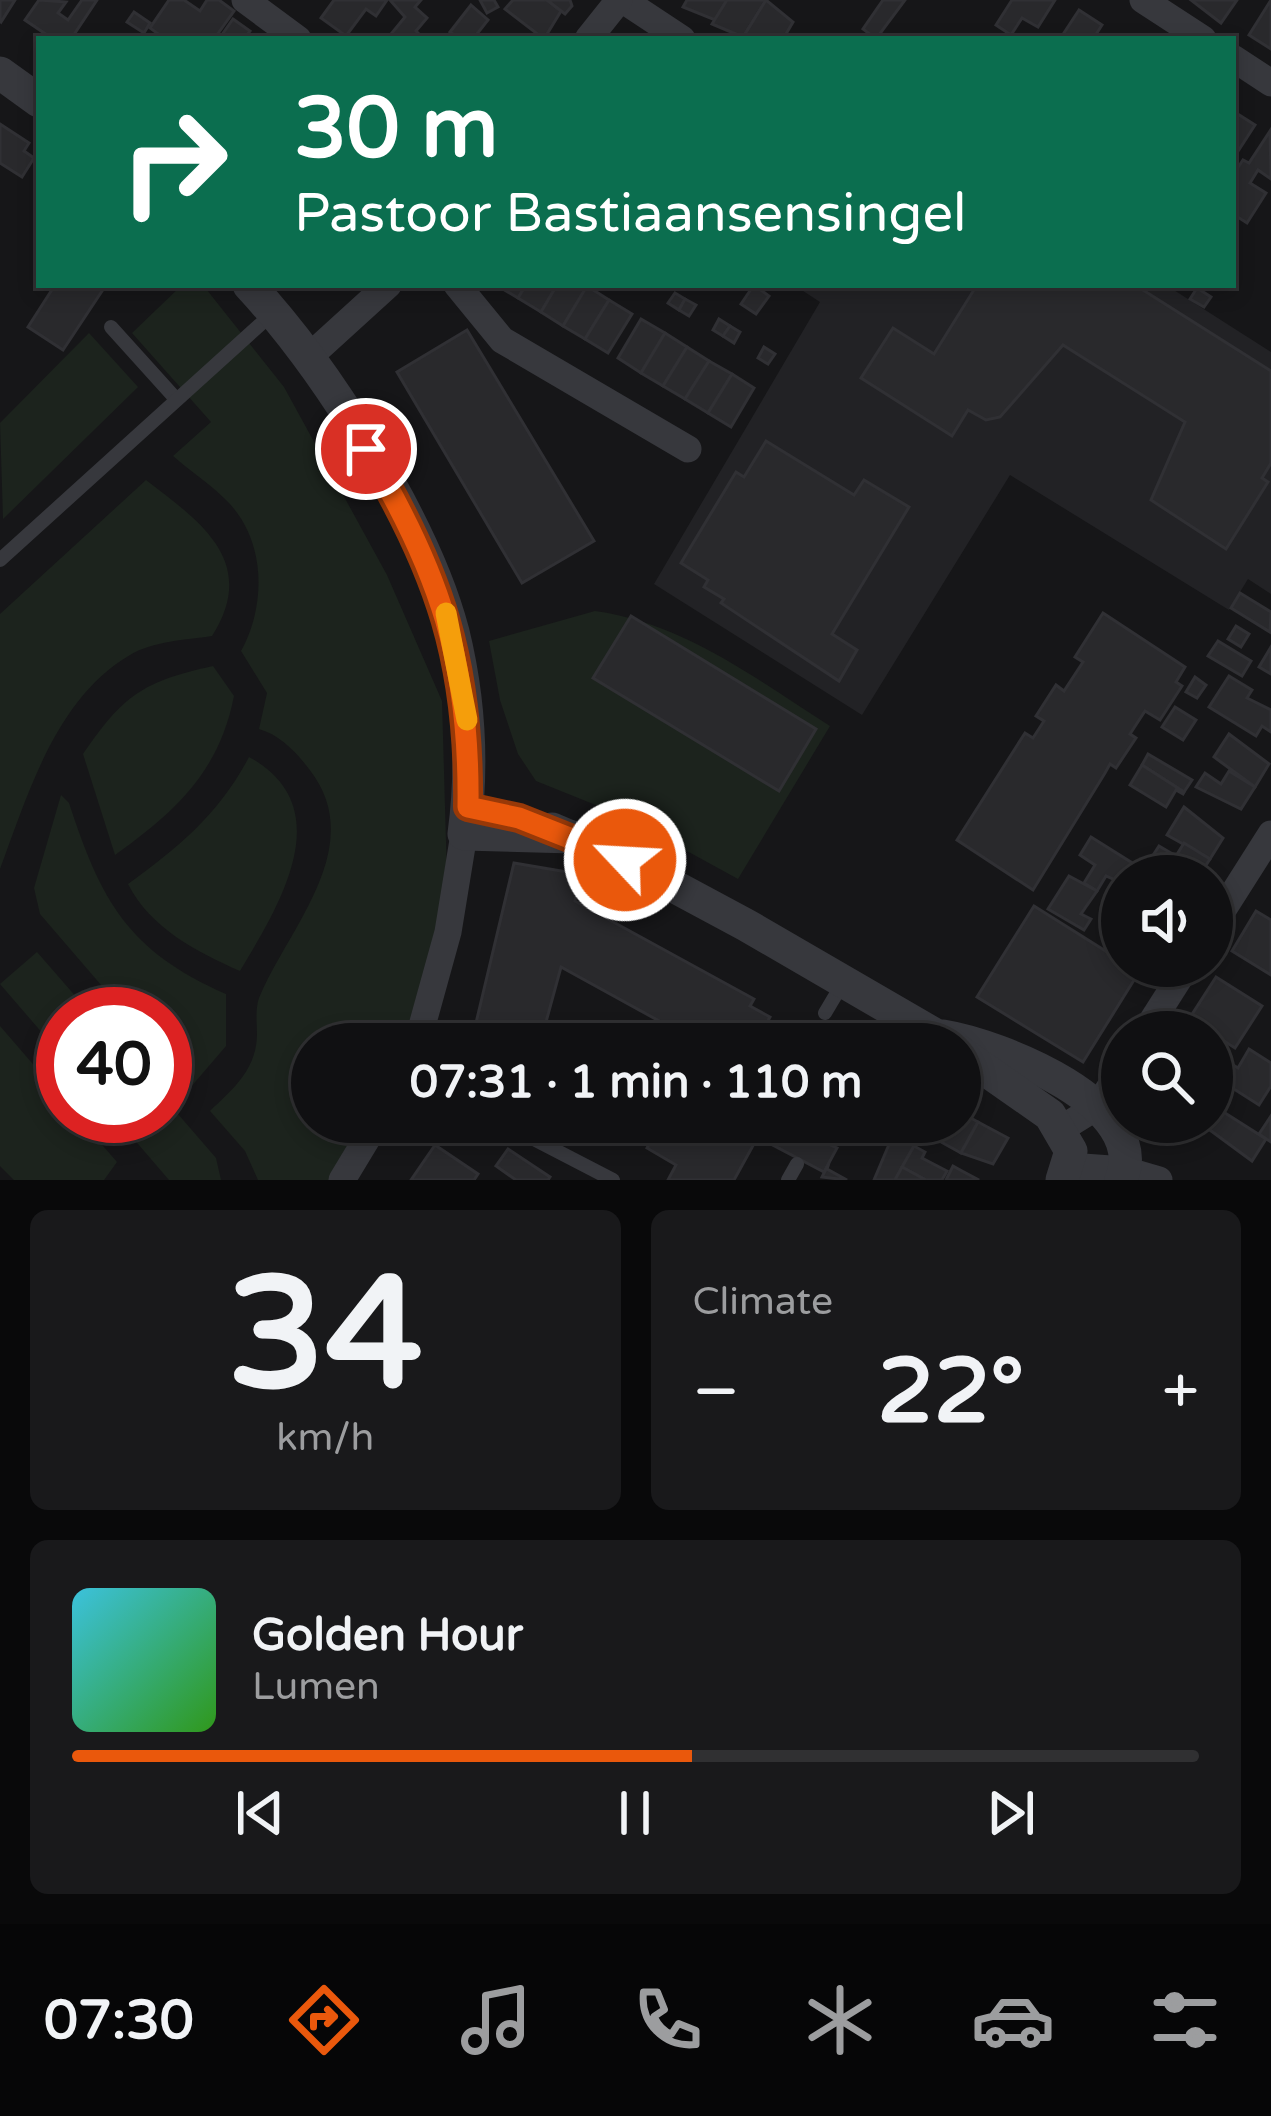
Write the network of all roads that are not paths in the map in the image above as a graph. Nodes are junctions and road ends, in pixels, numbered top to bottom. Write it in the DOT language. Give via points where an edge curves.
graph roads {
  1 [pos="244,0"];
  2 [pos="621,0"];
  3 [pos="1143,0"];
  4 [pos="294,36"];
  5 [pos="591,36"];
  6 [pos="677,36"];
  7 [pos="1198,36"];
  8 [pos="1236,60"];
  9 [pos="0,73"];
  10 [pos="1271,83"];
  11 [pos="36,99"];
  12 [pos="252,288"];
  13 [pos="385,288"];
  14 [pos="459,288"];
  15 [pos="274,312"];
  16 [pos="111,328"];
  17 [pos="310,356"];
  18 [pos="176,399"];
  19 [pos="688,449"];
  20 [pos="0,560"];
  21 [pos="466,820"];
  22 [pos="1271,833"];
  23 [pos="1233,894"];
  24 [pos="844,981"];
  25 [pos="825,1013"];
  26 [pos="423,1023"];
  27 [pos="915,1023"];
  28 [pos="981,1042"];
  29 [pos="981,1066"];
  30 [pos="1101,1101"];
  31 [pos="1098,1106"];
  32 [pos="1061,1129"];
  33 [pos="367,1143"];
  34 [pos="542,1143"];
  35 [pos="797,1164"];
  36 [pos="1066,1173"];
  37 [pos="1123,1175"];
  38 [pos="350,1178"];
  39 [pos="613,1180"];
  40 [pos="788,1180"];
  41 [pos="1159,1180"];
  1 -- 4 [label="street"];
  2 -- 5 [label="street"];
  2 -- 6 [label="street"];
  3 -- 7 [label="street"];
  8 -- 10 [label="street"];
  9 -- 11 [label="street"];
  12 -- 15 [label="street"];
  13 -- 17 [label="street"];
  14 -- 19 [label="street" via="502,340"];
  15 -- 17 [label="street"];
  15 -- 18 [label="lane"];
  16 -- 18 [label="lane"];
  17 -- 21 [label="street" via="384,480 453,633 469,728"];
  18 -- 20 [label="lane"];
  21 -- 24 [label="street" via="574,837"];
  21 -- 26 [label="street"];
  22 -- 23 [label="street"];
  24 -- 25 [label="lane"];
  24 -- 27 [label="street"];
  28 -- 31 [label="street"];
  29 -- 32 [label="street"];
  30 -- 31 [label="street"];
  31 -- 32 [label="street"];
  31 -- 37 [label="street" via="1122,1130"];
  32 -- 36 [label="street" via="1071,1151"];
  33 -- 38 [label="street"];
  34 -- 39 [label="lane"];
  35 -- 40 [label="lane"];
  36 -- 37 [label="street"];
  37 -- 41 [label="street"];
}
